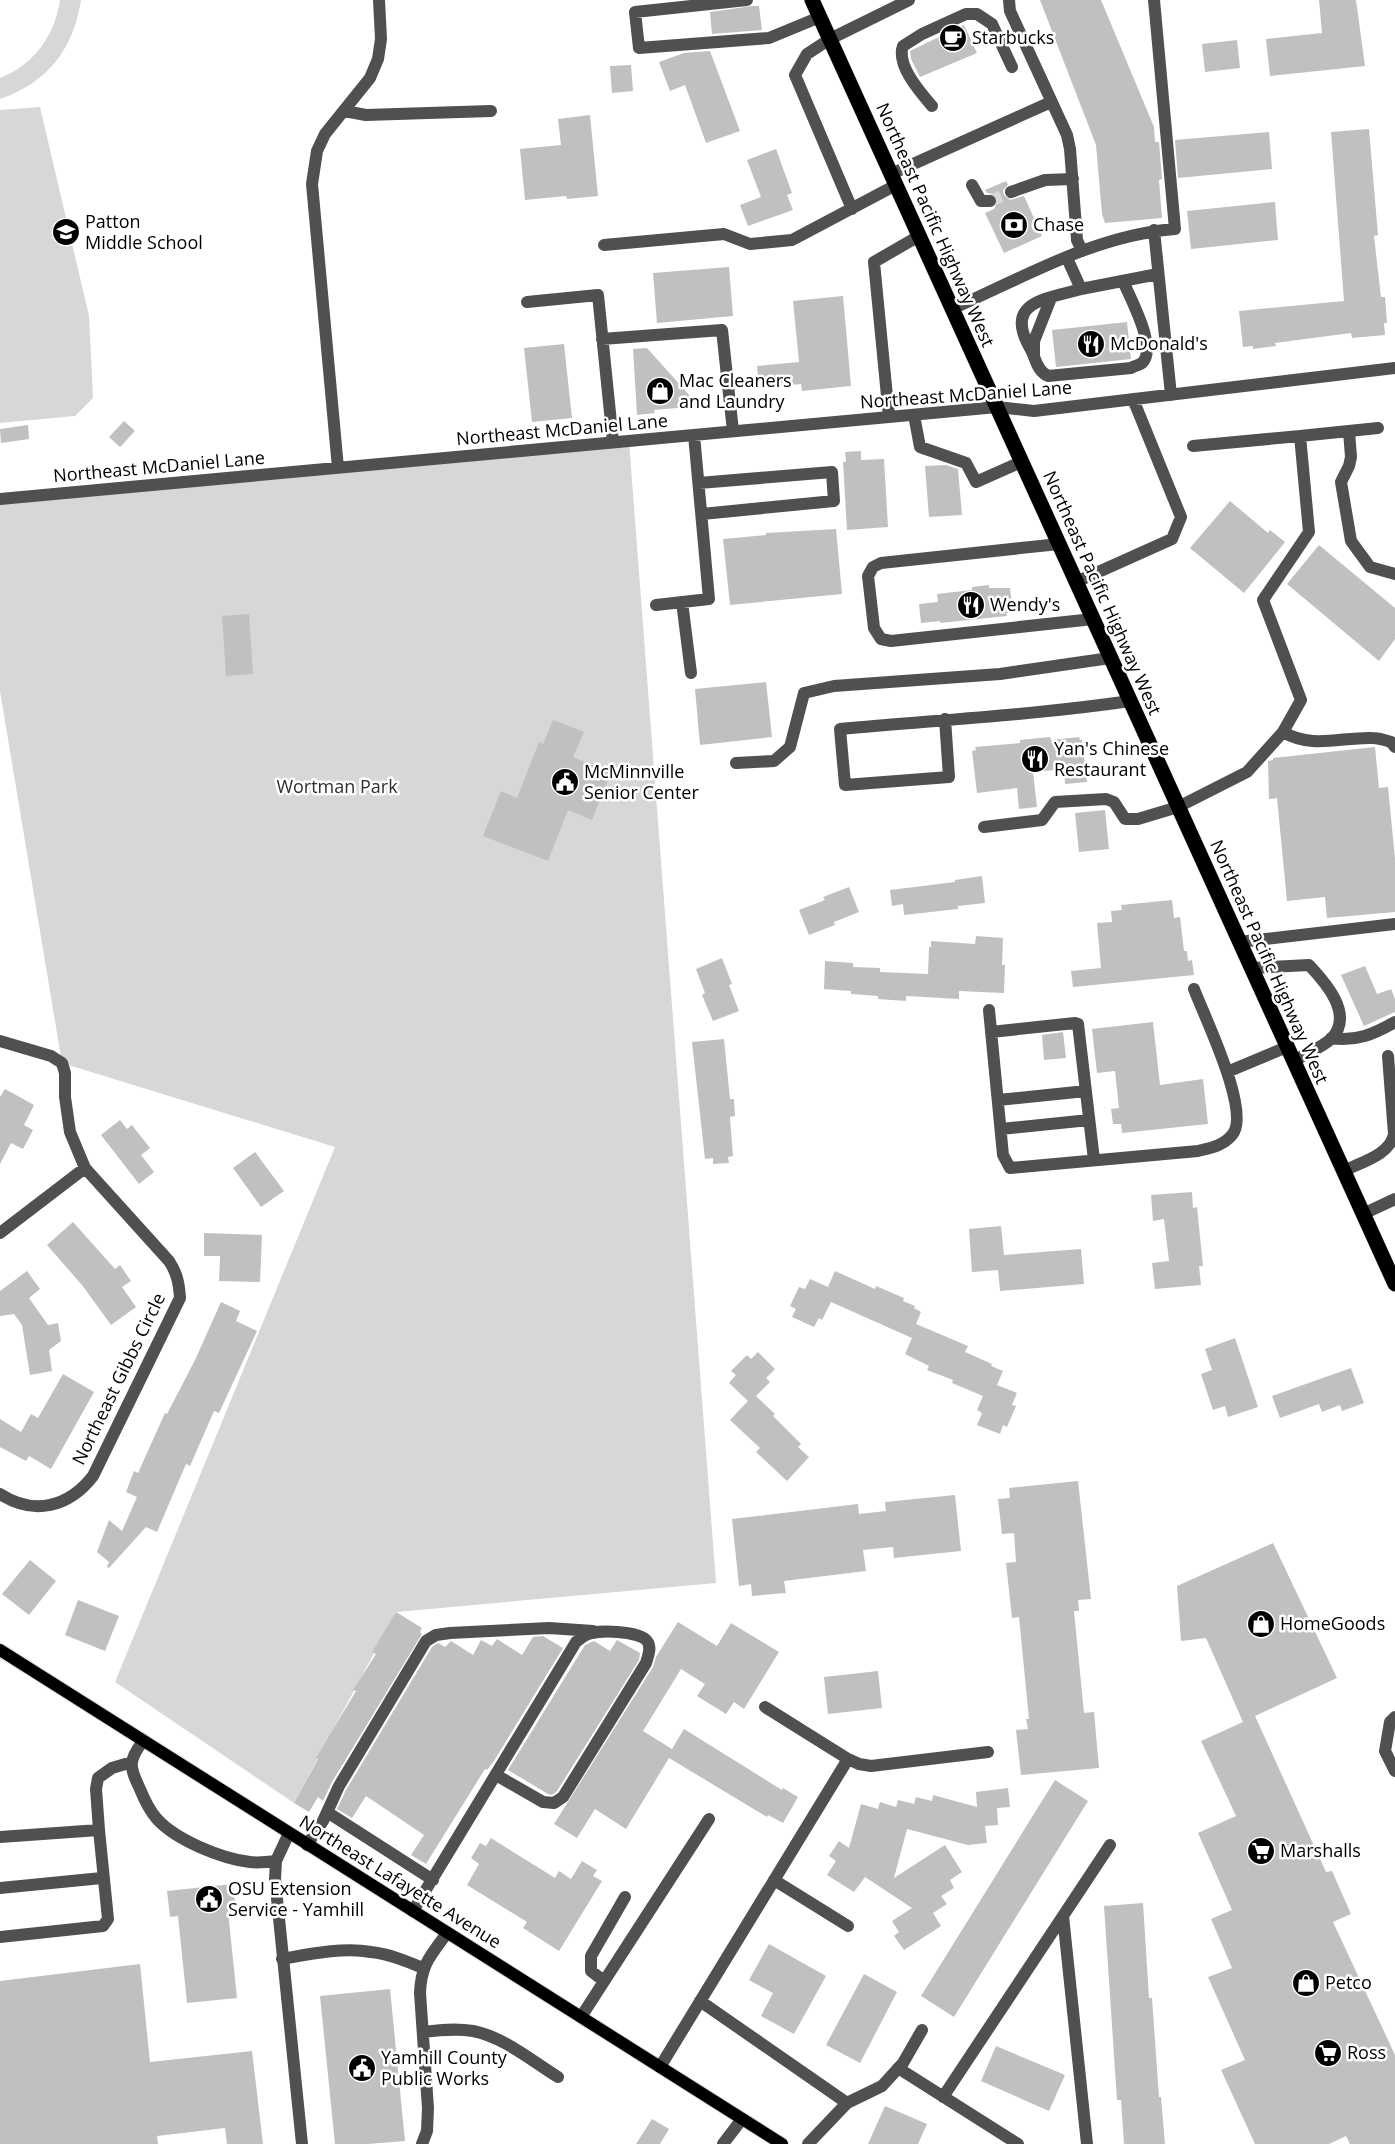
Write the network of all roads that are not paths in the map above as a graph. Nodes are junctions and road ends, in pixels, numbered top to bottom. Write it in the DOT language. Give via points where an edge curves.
graph roads {
  1 [pos="379,0"];
  2 [pos="747,0"];
  3 [pos="812,0"];
  4 [pos="909,0"];
  5 [pos="1009,0"];
  6 [pos="1154,0"];
  7 [pos="820,17"];
  8 [pos="830,39"];
  9 [pos="1012,68"];
  10 [pos="1051,102"];
  11 [pos="932,106"];
  12 [pos="344,111"];
  13 [pos="491,111"];
  14 [pos="1073,179"];
  15 [pos="894,180"];
  16 [pos="972,185"];
  17 [pos="1011,192"];
  18 [pos="990,201"];
  19 [pos="852,208"];
  20 [pos="1154,230"];
  21 [pos="919,236"];
  22 [pos="604,244"];
  23 [pos="1082,251"];
  24 [pos="1067,258"];
  25 [pos="1158,274"];
  26 [pos="1123,281"];
  27 [pos="1081,289"];
  28 [pos="1051,298"];
  29 [pos="527,302"];
  30 [pos="952,309"];
  31 [pos="602,339"];
  32 [pos="1034,354"];
  33 [pos="1395,368"];
  34 [pos="1170,395"];
  35 [pos="1133,399"];
  36 [pos="997,407"];
  37 [pos="914,414"];
  38 [pos="889,417"];
  39 [pos="1378,428"];
  40 [pos="733,431"];
  41 [pos="1349,431"];
  42 [pos="694,435"];
  43 [pos="1300,436"];
  44 [pos="613,442"];
  45 [pos="1193,446"];
  46 [pos="1021,462"];
  47 [pos="338,468"];
  48 [pos="699,483"];
  49 [pos="0,499"];
  50 [pos="702,514"];
  51 [pos="1058,544"];
  52 [pos="1395,574"];
  53 [pos="1076,582"];
  54 [pos="682,602"];
  55 [pos="656,605"];
  56 [pos="1093,619"];
  57 [pos="1110,658"];
  58 [pos="691,674"];
  59 [pos="1130,701"];
  60 [pos="945,720"];
  61 [pos="1283,732"];
  62 [pos="1395,747"];
  63 [pos="736,763"];
  64 [pos="1178,807"];
  65 [pos="984,827"];
  66 [pos="1395,924"];
  67 [pos="1239,942"];
  68 [pos="1252,968"];
  69 [pos="1194,989"];
  70 [pos="989,1010"];
  71 [pos="1395,1022"];
  72 [pos="992,1032"];
  73 [pos="1331,1038"];
  74 [pos="0,1041"];
  75 [pos="1287,1047"];
  76 [pos="1388,1056"];
  77 [pos="1294,1061"];
  78 [pos="1227,1072"];
  79 [pos="1086,1091"];
  80 [pos="998,1100"];
  81 [pos="1089,1120"];
  82 [pos="1001,1129"];
  83 [pos="1094,1160"];
  84 [pos="85,1168"];
  85 [pos="1344,1171"];
  86 [pos="1395,1199"];
  87 [pos="1363,1214"];
  88 [pos="0,1233"];
  89 [pos="1395,1284"];
  90 [pos="0,1494"];
  91 [pos="602,1631"];
  92 [pos="0,1650"];
  93 [pos="765,1707"];
  94 [pos="1395,1717"];
  95 [pos="143,1740"];
  96 [pos="988,1752"];
  97 [pos="848,1760"];
  98 [pos="132,1762"];
  99 [pos="1395,1771"];
  100 [pos="496,1775"];
  101 [pos="327,1812"];
  102 [pos="709,1819"];
  103 [pos="99,1830"];
  104 [pos="289,1833"];
  105 [pos="0,1837"];
  106 [pos="308,1844"];
  107 [pos="1110,1845"];
  108 [pos="276,1861"];
  109 [pos="102,1878"];
  110 [pos="433,1880"];
  111 [pos="774,1880"];
  112 [pos="0,1888"];
  113 [pos="625,1897"];
  114 [pos="413,1911"];
  115 [pos="1063,1916"];
  116 [pos="848,1926"];
  117 [pos="448,1933"];
  118 [pos="0,1937"];
  119 [pos="282,1959"];
  120 [pos="423,1968"];
  121 [pos="604,1981"];
  122 [pos="700,2001"];
  123 [pos="581,2017"];
  124 [pos="922,2030"];
  125 [pos="423,2032"];
  126 [pos="660,2067"];
  127 [pos="898,2068"];
  128 [pos="558,2077"];
  129 [pos="943,2097"];
  130 [pos="847,2103"];
  131 [pos="742,2118"];
  132 [pos="302,2144"];
  133 [pos="422,2144"];
  134 [pos="723,2144"];
  135 [pos="782,2144"];
  136 [pos="808,2144"];
  137 [pos="1018,2144"];
  138 [pos="1086,2144"];
  1 -- 12 [label="street" via="381,39 378,59 370,78"];
  2 -- 7 [label="street" via="635,12 638,48 769,38"];
  3 -- 7 [label="highway, Northeast Pacific Highway West"];
  4 -- 8 [label="street"];
  5 -- 10 [label="street" via="1010,11"];
  6 -- 20 [label="street" via="1175,229"];
  7 -- 8 [label="highway, Northeast Pacific Highway West"];
  8 -- 15 [label="highway, Northeast Pacific Highway West"];
  8 -- 19 [label="street" via="807,54 795,75"];
  9 -- 11 [label="street" via="992,24 977,14 966,14 922,34 903,46 902,58 914,84"];
  10 -- 14 [label="street" via="1068,142"];
  10 -- 15 [label="street"];
  12 -- 13 [label="street" via="366,115"];
  12 -- 47 [label="street" via="325,134 317,151 312,184"];
  14 -- 17 [label="street" via="1045,180"];
  14 -- 23 [label="street" via="1077,240"];
  15 -- 19 [label="street"];
  15 -- 21 [label="highway, Northeast Pacific Highway West"];
  16 -- 18 [label="street" via="981,202"];
  19 -- 22 [label="street" via="792,240 750,244 724,234"];
  20 -- 23 [label="street"];
  20 -- 25 [label="street"];
  21 -- 30 [label="highway, Northeast Pacific Highway West"];
  21 -- 38 [label="street" via="874,262"];
  23 -- 24 [label="street"];
  24 -- 27 [label="street"];
  24 -- 30 [label="street"];
  25 -- 26 [label="street"];
  25 -- 34 [label="street"];
  26 -- 27 [label="street"];
  26 -- 32 [label="street" via="1148,342 1142,363 1131,368 1048,376 1036,364"];
  27 -- 28 [label="street"];
  28 -- 32 [label="street" via="1034,341"];
  28 -- 32 [label="street" via="1034,304 1021,316 1022,328"];
  29 -- 31 [label="street" via="598,295"];
  30 -- 36 [label="highway, Northeast Pacific Highway West"];
  31 -- 40 [label="street" via="722,330"];
  31 -- 44 [label="street"];
  33 -- 34 [label="street, Northeast McDaniel Lane"];
  34 -- 35 [label="street, Northeast McDaniel Lane"];
  35 -- 36 [label="street, Northeast McDaniel Lane" via="1034,411"];
  35 -- 53 [label="street" via="1181,517 1172,539"];
  36 -- 37 [label="street, Northeast McDaniel Lane"];
  36 -- 46 [label="highway, Northeast Pacific Highway West"];
  37 -- 38 [label="street, Northeast McDaniel Lane"];
  37 -- 46 [label="street" via="920,447 966,463 976,482"];
  38 -- 40 [label="street, Northeast McDaniel Lane"];
  39 -- 41 [label="street"];
  40 -- 42 [label="street, Northeast McDaniel Lane"];
  41 -- 43 [label="street"];
  41 -- 52 [label="street" via="1351,457 1341,482 1351,541 1370,567"];
  42 -- 44 [label="street, Northeast McDaniel Lane"];
  42 -- 48 [label="street"];
  43 -- 45 [label="street"];
  43 -- 61 [label="street" via="1309,532 1263,600 1300,700"];
  44 -- 47 [label="street, Northeast McDaniel Lane"];
  46 -- 51 [label="highway, Northeast Pacific Highway West"];
  47 -- 49 [label="street, Northeast McDaniel Lane"];
  48 -- 50 [label="street"];
  48 -- 50 [label="street" via="832,472 834,501"];
  50 -- 54 [label="street" via="709,599"];
  51 -- 53 [label="highway, Northeast Pacific Highway West"];
  51 -- 56 [label="street" via="881,563 868,576 874,628 881,639 891,641"];
  53 -- 56 [label="highway, Northeast Pacific Highway West"];
  54 -- 55 [label="street"];
  54 -- 58 [label="street"];
  56 -- 57 [label="highway, Northeast Pacific Highway West"];
  57 -- 59 [label="highway, Northeast Pacific Highway West"];
  57 -- 63 [label="street" via="1000,674 834,686 804,693 790,747 774,761"];
  59 -- 60 [label="street"];
  59 -- 64 [label="highway, Northeast Pacific Highway West"];
  60 -- 60 [label="street" via="840,729 845,785 949,776"];
  61 -- 62 [label="street" via="1292,737 1322,742 1374,738 1392,742"];
  61 -- 64 [label="street" via="1247,772"];
  64 -- 65 [label="street" via="1138,819 1125,819 1114,802 1106,799 1055,802 1042,820"];
  64 -- 67 [label="highway, Northeast Pacific Highway West"];
  66 -- 67 [label="street"];
  67 -- 68 [label="highway, Northeast Pacific Highway West"];
  68 -- 73 [label="street" via="1309,965 1328,986 1340,1010 1338,1025"];
  68 -- 75 [label="highway, Northeast Pacific Highway West"];
  69 -- 78 [label="street"];
  70 -- 72 [label="street"];
  71 -- 73 [label="street" via="1375,1034 1360,1038"];
  72 -- 79 [label="street" via="1078,1024"];
  72 -- 80 [label="street"];
  73 -- 77 [label="street"];
  74 -- 84 [label="street, Northeast Gibbs Circle" via="51,1056 62,1063 70,1132"];
  75 -- 77 [label="highway, Northeast Pacific Highway West"];
  75 -- 78 [label="street"];
  76 -- 85 [label="street" via="1393,1140 1386,1150"];
  77 -- 85 [label="highway, Northeast Pacific Highway West"];
  78 -- 83 [label="street" via="1236,1096 1238,1117 1234,1134 1217,1147"];
  79 -- 80 [label="street"];
  79 -- 81 [label="street"];
  80 -- 82 [label="street"];
  81 -- 82 [label="street"];
  81 -- 83 [label="street"];
  82 -- 83 [label="street" via="1004,1156 1010,1168"];
  84 -- 88 [label="street"];
  84 -- 90 [label="street, Northeast Gibbs Circle" via="169,1261 176,1271 180,1298 84,1487 62,1502 43,1506 12,1502"];
  85 -- 87 [label="highway, Northeast Pacific Highway West"];
  86 -- 87 [label="street"];
  87 -- 89 [label="highway, Northeast Pacific Highway West"];
  91 -- 100 [label="street" via="587,1634 576,1642"];
  91 -- 100 [label="street" via="641,1636 648,1642 650,1653 563,1797 554,1803 543,1802"];
  91 -- 101 [label="street" via="549,1628 450,1633 436,1635 426,1641 339,1786"];
  92 -- 95 [label="main road, Northeast Lafayette Avenue"];
  93 -- 97 [label="street"];
  94 -- 99 [label="street" via="1390,1722 1386,1750"];
  95 -- 98 [label="street" via="132,1756"];
  95 -- 104 [label="main road, Northeast Lafayette Avenue"];
  96 -- 97 [label="street" via="871,1766"];
  97 -- 111 [label="street"];
  98 -- 103 [label="street" via="112,1768 98,1778"];
  98 -- 108 [label="street" via="142,1795 156,1819 166,1827 185,1840 220,1855 252,1863"];
  100 -- 110 [label="street"];
  101 -- 106 [label="street"];
  101 -- 110 [label="street"];
  102 -- 121 [label="street"];
  103 -- 105 [label="street"];
  103 -- 109 [label="street"];
  104 -- 106 [label="main road, Northeast Lafayette Avenue"];
  104 -- 108 [label="street"];
  106 -- 114 [label="main road, Northeast Lafayette Avenue"];
  107 -- 115 [label="street"];
  108 -- 119 [label="street"];
  109 -- 112 [label="street"];
  109 -- 118 [label="street" via="108,1919 103,1926"];
  110 -- 114 [label="street"];
  111 -- 116 [label="street"];
  111 -- 122 [label="street"];
  113 -- 121 [label="street" via="591,1956 591,1971"];
  114 -- 117 [label="main road, Northeast Lafayette Avenue"];
  115 -- 129 [label="street"];
  115 -- 138 [label="street"];
  117 -- 120 [label="street"];
  117 -- 123 [label="main road, Northeast Lafayette Avenue"];
  119 -- 120 [label="street" via="338,1951 370,1951"];
  119 -- 132 [label="street"];
  120 -- 125 [label="street" via="420,1993"];
  121 -- 123 [label="street"];
  122 -- 126 [label="street"];
  122 -- 130 [label="street"];
  123 -- 126 [label="main road, Northeast Lafayette Avenue"];
  124 -- 127 [label="street"];
  125 -- 128 [label="street" via="451,2029 474,2032 497,2040"];
  125 -- 133 [label="street" via="428,2108 427,2131"];
  126 -- 131 [label="main road, Northeast Lafayette Avenue"];
  127 -- 129 [label="street"];
  127 -- 130 [label="street" via="882,2086"];
  129 -- 137 [label="street"];
  130 -- 136 [label="street"];
  131 -- 134 [label="street"];
  131 -- 135 [label="main road, Northeast Lafayette Avenue"];
}
